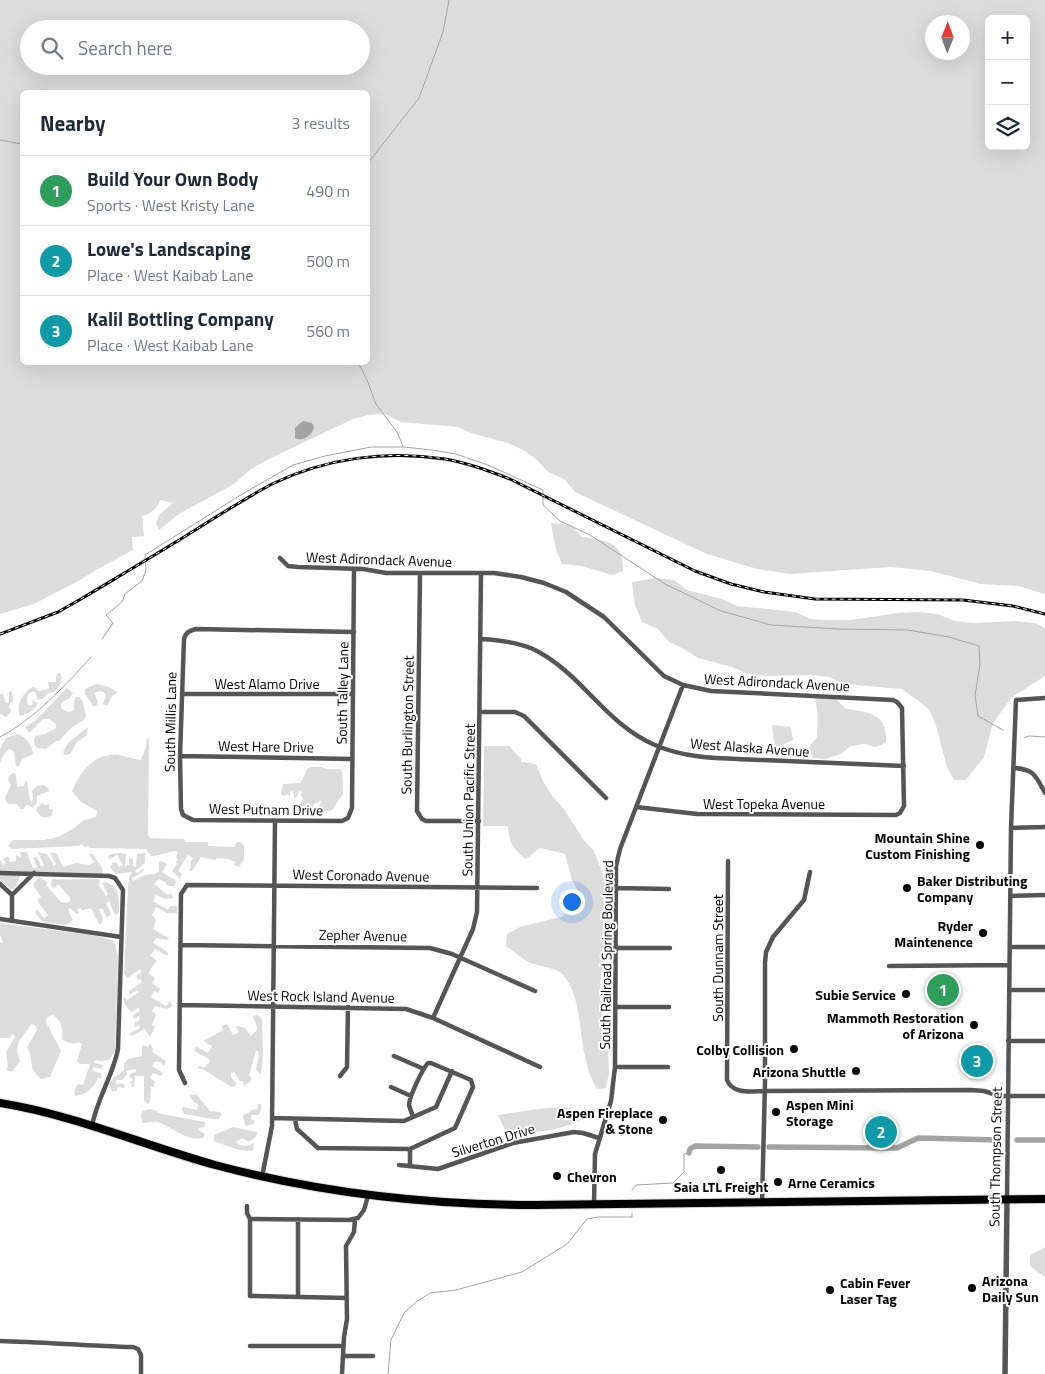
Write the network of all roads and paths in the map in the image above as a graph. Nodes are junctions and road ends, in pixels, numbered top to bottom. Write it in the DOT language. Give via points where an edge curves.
graph roads {
  1 [pos="280,558"];
  2 [pos="354,568"];
  3 [pos="420,573"];
  4 [pos="481,573"];
  5 [pos="354,632"];
  6 [pos="481,639"];
  7 [pos="683,685"];
  8 [pos="182,694"];
  9 [pos="352,694"];
  10 [pos="1045,698"];
  11 [pos="480,712"];
  12 [pos="659,747"];
  13 [pos="180,756"];
  14 [pos="352,759"];
  15 [pos="904,766"];
  16 [pos="1014,768"];
  17 [pos="1045,793"];
  18 [pos="606,798"];
  19 [pos="636,807"];
  20 [pos="183,815"];
  21 [pos="348,818"];
  22 [pos="275,821"];
  23 [pos="479,821"];
  24 [pos="1045,827"];
  25 [pos="1011,828"];
  26 [pos="728,861"];
  27 [pos="810,872"];
  28 [pos="0,873"];
  29 [pos="35,873"];
  30 [pos="0,884"];
  31 [pos="275,885"];
  32 [pos="478,888"];
  33 [pos="537,888"];
  34 [pos="616,888"];
  35 [pos="669,889"];
  36 [pos="12,895"];
  37 [pos="1045,895"];
  38 [pos="1010,896"];
  39 [pos="0,919"];
  40 [pos="12,921"];
  41 [pos="122,937"];
  42 [pos="181,945"];
  43 [pos="274,945"];
  44 [pos="1010,947"];
  45 [pos="1045,947"];
  46 [pos="615,948"];
  47 [pos="670,948"];
  48 [pos="460,959"];
  49 [pos="1009,965"];
  50 [pos="889,966"];
  51 [pos="1009,990"];
  52 [pos="1045,990"];
  53 [pos="535,991"];
  54 [pos="181,1005"];
  55 [pos="272,1006"];
  56 [pos="348,1007"];
  57 [pos="615,1007"];
  58 [pos="669,1007"];
  59 [pos="433,1018"];
  60 [pos="1008,1041"];
  61 [pos="1045,1041"];
  62 [pos="394,1056"];
  63 [pos="615,1066"];
  64 [pos="540,1067"];
  65 [pos="668,1067"];
  66 [pos="424,1069"];
  67 [pos="452,1071"];
  68 [pos="340,1076"];
  69 [pos="185,1083"];
  70 [pos="391,1087"];
  71 [pos="765,1091"];
  72 [pos="411,1096"];
  73 [pos="1008,1096"];
  74 [pos="1045,1096"];
  75 [pos="0,1103"];
  76 [pos="413,1117"];
  77 [pos="272,1118"];
  78 [pos="295,1119"];
  79 [pos="92,1126"];
  80 [pos="599,1138"];
  81 [pos="410,1149"];
  82 [pos="399,1165"];
  83 [pos="410,1166"];
  84 [pos="262,1177"];
  85 [pos="368,1196"];
  86 [pos="1045,1199"];
  87 [pos="1007,1200"];
  88 [pos="762,1203"];
  89 [pos="594,1204"];
  90 [pos="247,1206"];
  91 [pos="250,1219"];
  92 [pos="298,1219"];
  93 [pos="355,1219"];
  94 [pos="298,1297"];
  95 [pos="347,1298"];
  96 [pos="0,1341"];
  97 [pos="250,1346"];
  98 [pos="343,1346"];
  99 [pos="343,1356"];
  100 [pos="373,1356"];
  101 [pos="141,1374"];
  102 [pos="342,1374"];
  103 [pos="1005,1374"];
  1 -- 2 [label="street, West Adirondack Avenue" via="288,566"];
  2 -- 3 [label="street, West Adirondack Avenue" via="386,573"];
  2 -- 5 [label="street, South Talley Lane"];
  3 -- 4 [label="street, West Adirondack Avenue"];
  3 -- 23 [label="street, South Burlington Street" via="417,811 426,821"];
  4 -- 6 [label="street, South Union Pacific Street"];
  4 -- 7 [label="street, West Adirondack Avenue" via="521,577 566,592 604,617 664,676"];
  5 -- 8 [label="street, South Millis Lane" via="188,631 184,640"];
  5 -- 9 [label="street, South Talley Lane"];
  6 -- 11 [label="street, South Union Pacific Street"];
  6 -- 12 [label="street, West Alaska Avenue" via="516,644 544,655 562,668 624,728"];
  7 -- 12 [label="street, South Railroad Spring Boulevard"];
  7 -- 15 [label="street, West Adirondack Avenue" via="711,691 893,700 902,710"];
  8 -- 9 [label="street, West Alamo Drive"];
  8 -- 13 [label="street, South Millis Lane"];
  9 -- 14 [label="street, South Talley Lane"];
  10 -- 16 [label="street, South Thompson Street" via="1016,700"];
  11 -- 18 [label="street" via="515,712 524,716"];
  11 -- 23 [label="street, South Union Pacific Street"];
  12 -- 15 [label="street, West Alaska Avenue" via="704,757"];
  12 -- 19 [label="street, South Railroad Spring Boulevard"];
  13 -- 14 [label="street, West Hare Drive"];
  13 -- 20 [label="street, South Millis Lane"];
  14 -- 21 [label="street, South Talley Lane" via="352,808"];
  15 -- 19 [label="street, West Topeka Avenue" via="904,806 900,813 892,815 697,814"];
  16 -- 17 [label="street" via="1032,772"];
  16 -- 25 [label="street, South Thompson Street"];
  19 -- 34 [label="street, South Railroad Spring Boulevard" via="618,856"];
  20 -- 22 [label="street, West Putnam Drive" via="193,820"];
  21 -- 22 [label="street, West Putnam Drive" via="342,821"];
  22 -- 31 [label="street"];
  23 -- 32 [label="street, South Union Pacific Street"];
  24 -- 25 [label="street"];
  25 -- 38 [label="street, South Thompson Street"];
  26 -- 71 [label="street, South Dunnam Street" via="727,1080 737,1090"];
  27 -- 71 [label="street" via="804,900 773,936 766,952"];
  28 -- 29 [label="street"];
  29 -- 36 [label="street"];
  29 -- 41 [label="street" via="115,878 123,890"];
  30 -- 36 [label="street"];
  31 -- 32 [label="street, West Coronado Avenue"];
  31 -- 42 [label="street, West Coronado Avenue" via="191,884 185,887 181,894"];
  31 -- 43 [label="street"];
  32 -- 33 [label="street, West Coronado Avenue"];
  32 -- 48 [label="street, South Union Pacific Street" via="476,921"];
  34 -- 35 [label="street"];
  34 -- 46 [label="street, South Railroad Spring Boulevard"];
  36 -- 40 [label="street"];
  37 -- 38 [label="street"];
  38 -- 44 [label="street, South Thompson Street"];
  39 -- 40 [label="street"];
  40 -- 41 [label="street"];
  41 -- 79 [label="street" via="118,1049 115,1064 96,1106"];
  42 -- 43 [label="street, Zepher Avenue"];
  42 -- 54 [label="street"];
  43 -- 48 [label="street, Zepher Avenue" via="430,948"];
  43 -- 55 [label="street"];
  44 -- 45 [label="street"];
  44 -- 49 [label="street, South Thompson Street"];
  46 -- 47 [label="street"];
  46 -- 57 [label="street, South Railroad Spring Boulevard"];
  48 -- 53 [label="street, Zepher Avenue"];
  48 -- 59 [label="street, South Union Pacific Street"];
  49 -- 50 [label="street"];
  49 -- 51 [label="street, South Thompson Street"];
  51 -- 52 [label="street"];
  51 -- 60 [label="street, South Thompson Street"];
  54 -- 55 [label="street, West Rock Island Avenue"];
  54 -- 69 [label="street" via="179,1070"];
  55 -- 56 [label="street, West Rock Island Avenue"];
  55 -- 77 [label="street"];
  56 -- 59 [label="street, West Rock Island Avenue" via="406,1009"];
  56 -- 68 [label="street" via="347,1067"];
  57 -- 58 [label="street"];
  57 -- 63 [label="street, South Railroad Spring Boulevard"];
  59 -- 64 [label="street, West Rock Island Avenue"];
  60 -- 61 [label="street"];
  60 -- 73 [label="street, South Thompson Street"];
  62 -- 66 [label="street"];
  63 -- 65 [label="street"];
  63 -- 80 [label="street, South Railroad Spring Boulevard" via="611,1101"];
  66 -- 67 [label="street" via="431,1063"];
  66 -- 72 [label="street"];
  67 -- 76 [label="street" via="436,1107"];
  67 -- 81 [label="street" via="473,1083 455,1128"];
  70 -- 72 [label="street"];
  71 -- 73 [label="street, South Dunnam Street" via="971,1090"];
  71 -- 88 [label="street"];
  72 -- 76 [label="street" via="409,1105"];
  73 -- 74 [label="street, South Dunnam Street"];
  73 -- 87 [label="street, South Thompson Street"];
  75 -- 79 [label="main road"];
  76 -- 78 [label="street" via="404,1121"];
  77 -- 78 [label="street"];
  77 -- 84 [label="street"];
  78 -- 81 [label="street" via="297,1129 318,1148"];
  79 -- 84 [label="main road"];
  80 -- 83 [label="street, Silverton Drive" via="574,1132 517,1142 438,1169"];
  80 -- 89 [label="street, South Railroad Spring Boulevard" via="595,1154"];
  81 -- 83 [label="street"];
  82 -- 83 [label="street, Silverton Drive"];
  84 -- 85 [label="main road"];
  85 -- 89 [label="main road" via="488,1205"];
  85 -- 93 [label="street" via="364,1210"];
  86 -- 87 [label="main road"];
  87 -- 88 [label="main road"];
  87 -- 103 [label="street, South Thompson Street"];
  88 -- 89 [label="main road"];
  90 -- 91 [label="street"];
  91 -- 92 [label="street"];
  91 -- 94 [label="street" via="250,1296"];
  92 -- 93 [label="street"];
  92 -- 94 [label="street"];
  93 -- 95 [label="street" via="354,1232 346,1246"];
  94 -- 95 [label="street"];
  95 -- 98 [label="street"];
  96 -- 101 [label="street" via="133,1347 141,1355"];
  97 -- 98 [label="street"];
  98 -- 99 [label="street"];
  99 -- 100 [label="street"];
  99 -- 102 [label="street"];
}
